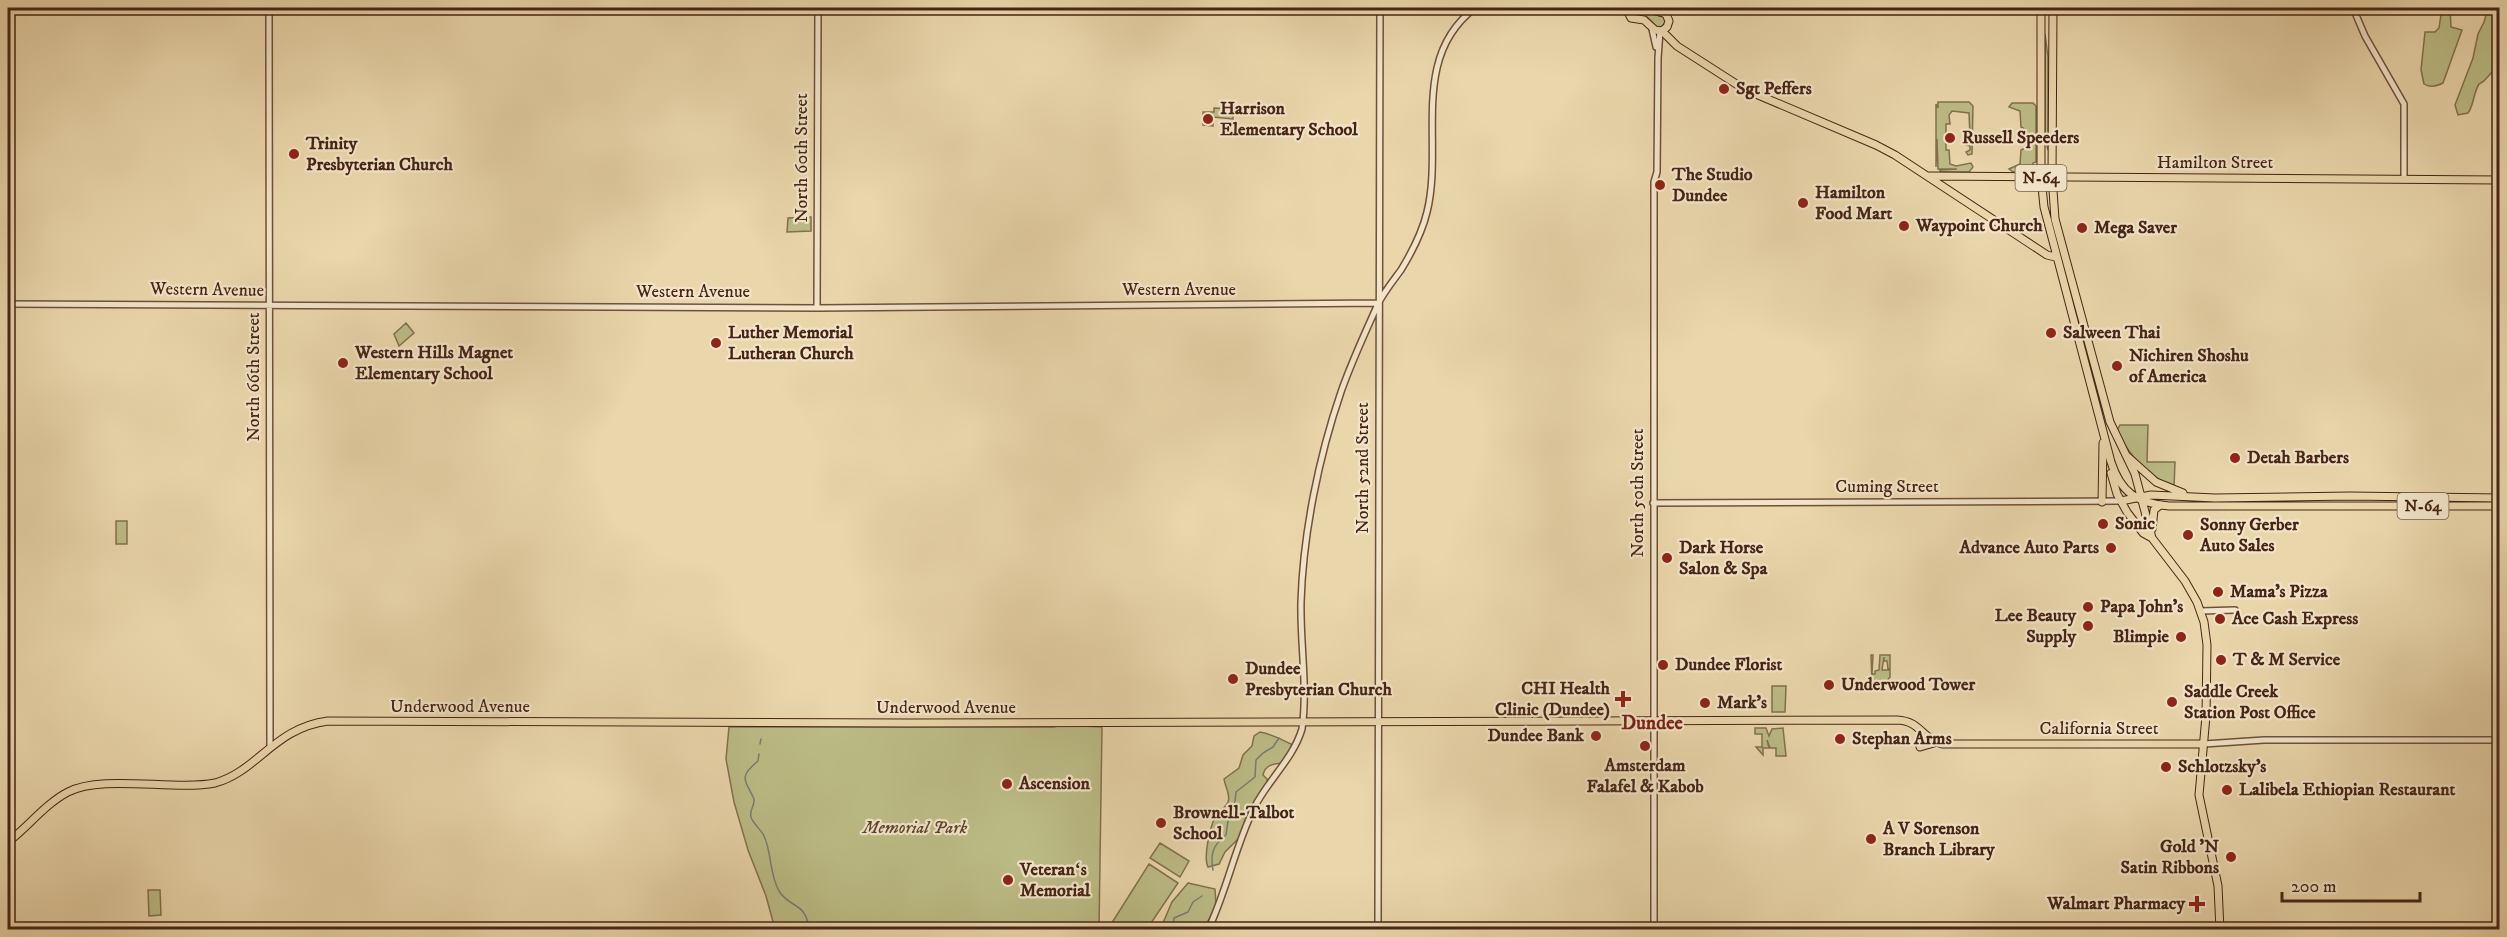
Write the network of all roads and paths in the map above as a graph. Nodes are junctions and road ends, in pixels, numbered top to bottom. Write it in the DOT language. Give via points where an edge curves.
graph roads {
  1 [pos="269,8"];
  2 [pos="818,8"];
  3 [pos="1380,8"];
  4 [pos="1475,8"];
  5 [pos="1648,8"];
  6 [pos="2041,8"];
  7 [pos="2053,8"];
  8 [pos="2354,8"];
  9 [pos="1623,9"];
  10 [pos="1652,29"];
  11 [pos="1663,29"];
  12 [pos="1658,58"];
  13 [pos="1930,176"];
  14 [pos="2041,176"];
  15 [pos="2052,176"];
  16 [pos="2404,179"];
  17 [pos="2499,180"];
  18 [pos="2055,257"];
  19 [pos="1378,303"];
  20 [pos="8,304"];
  21 [pos="270,306"];
  22 [pos="816,308"];
  23 [pos="2103,434"];
  24 [pos="2122,451"];
  25 [pos="2111,462"];
  26 [pos="2197,496"];
  27 [pos="2139,498"];
  28 [pos="2499,498"];
  29 [pos="2121,501"];
  30 [pos="2102,502"];
  31 [pos="1653,503"];
  32 [pos="2160,506"];
  33 [pos="2499,506"];
  34 [pos="2152,535"];
  35 [pos="2235,610"];
  36 [pos="2201,611"];
  37 [pos="1654,721"];
  38 [pos="1304,722"];
  39 [pos="1377,722"];
  40 [pos="2499,740"];
  41 [pos="1936,742"];
  42 [pos="2204,744"];
  43 [pos="270,746"];
  44 [pos="1920,747"];
  45 [pos="8,842"];
  46 [pos="1208,930"];
  47 [pos="1378,930"];
  48 [pos="1654,930"];
  49 [pos="2220,930"];
  1 -- 21 [label="street, North 66th Street"];
  2 -- 22 [label="street, North 60th Street"];
  3 -- 19 [label="street, North 52nd Street"];
  4 -- 19 [label="street" via="1453,30 1434,75 1431,192 1426,216 1409,257"];
  5 -- 11 [label="main road" via="1666,14 1669,21"];
  6 -- 14 [label="main road, N-64"];
  7 -- 15 [label="main road, N-64"];
  8 -- 16 [label="street" via="2365,36 2404,104"];
  9 -- 10 [label="main road" via="1631,18 1647,21"];
  10 -- 11 [label="main road"];
  10 -- 12 [label="street, North 50th Street"];
  11 -- 12 [label="street, North 50th Street"];
  11 -- 13 [label="main road" via="1684,50 1752,94 1876,145"];
  12 -- 31 [label="street, North 50th Street"];
  13 -- 14 [label="main road, Hamilton Street"];
  13 -- 18 [label="main road"];
  14 -- 15 [label="main road, Hamilton Street"];
  14 -- 18 [label="main road, N-64"];
  15 -- 16 [label="main road, Hamilton Street"];
  15 -- 24 [label="main road, N-64" via="2061,244 2108,416"];
  16 -- 17 [label="main road, Hamilton Street"];
  18 -- 23 [label="main road, N-64"];
  19 -- 22 [label="street, Western Avenue"];
  19 -- 38 [label="street" via="1341,393 1309,520 1301,593"];
  19 -- 39 [label="street, North 52nd Street"];
  20 -- 21 [label="street, Western Avenue"];
  21 -- 22 [label="street, Western Avenue"];
  21 -- 43 [label="street, North 66th Street"];
  23 -- 25 [label="main road, N-64"];
  23 -- 30 [label="main road"];
  24 -- 26 [label="main road, N-64" via="2156,482"];
  24 -- 27 [label="main road, N-64" via="2135,474"];
  25 -- 27 [label="main road, N-64" via="2119,482"];
  25 -- 29 [label="main road" via="2113,483"];
  26 -- 27 [label="main road, Cuming Street / N-64"];
  26 -- 28 [label="main road, Cuming Street / N-64"];
  27 -- 29 [label="main road, Cuming Street"];
  27 -- 32 [label="main road, Cuming Street / N-64"];
  27 -- 34 [label="main road"];
  29 -- 30 [label="street, Cuming Street"];
  29 -- 34 [label="main road" via="2144,533"];
  30 -- 31 [label="street, Cuming Street"];
  31 -- 37 [label="street, North 50th Street"];
  32 -- 33 [label="main road, Cuming Street / N-64"];
  32 -- 34 [label="main road" via="2153,512"];
  34 -- 36 [label="main road" via="2186,582"];
  35 -- 36 [label="street"];
  36 -- 42 [label="main road" via="2207,645"];
  37 -- 39 [label="main road, Underwood Avenue"];
  37 -- 41 [label="main road, Underwood Avenue" via="1899,720 1911,722"];
  37 -- 48 [label="street, North 50th Street"];
  38 -- 39 [label="main road, Underwood Avenue"];
  38 -- 43 [label="main road, Underwood Avenue" via="328,721 302,727"];
  38 -- 46 [label="street" via="1295,747 1253,810"];
  39 -- 47 [label="street, North 52nd Street"];
  40 -- 42 [label="street, California Street" via="2264,740"];
  41 -- 42 [label="main road, California Street"];
  41 -- 44 [label="main road, California Street"];
  42 -- 49 [label="main road" via="2200,801 2218,886"];
  43 -- 45 [label="main road, Underwood Avenue" via="231,776 215,783 74,789 58,798"];
}
